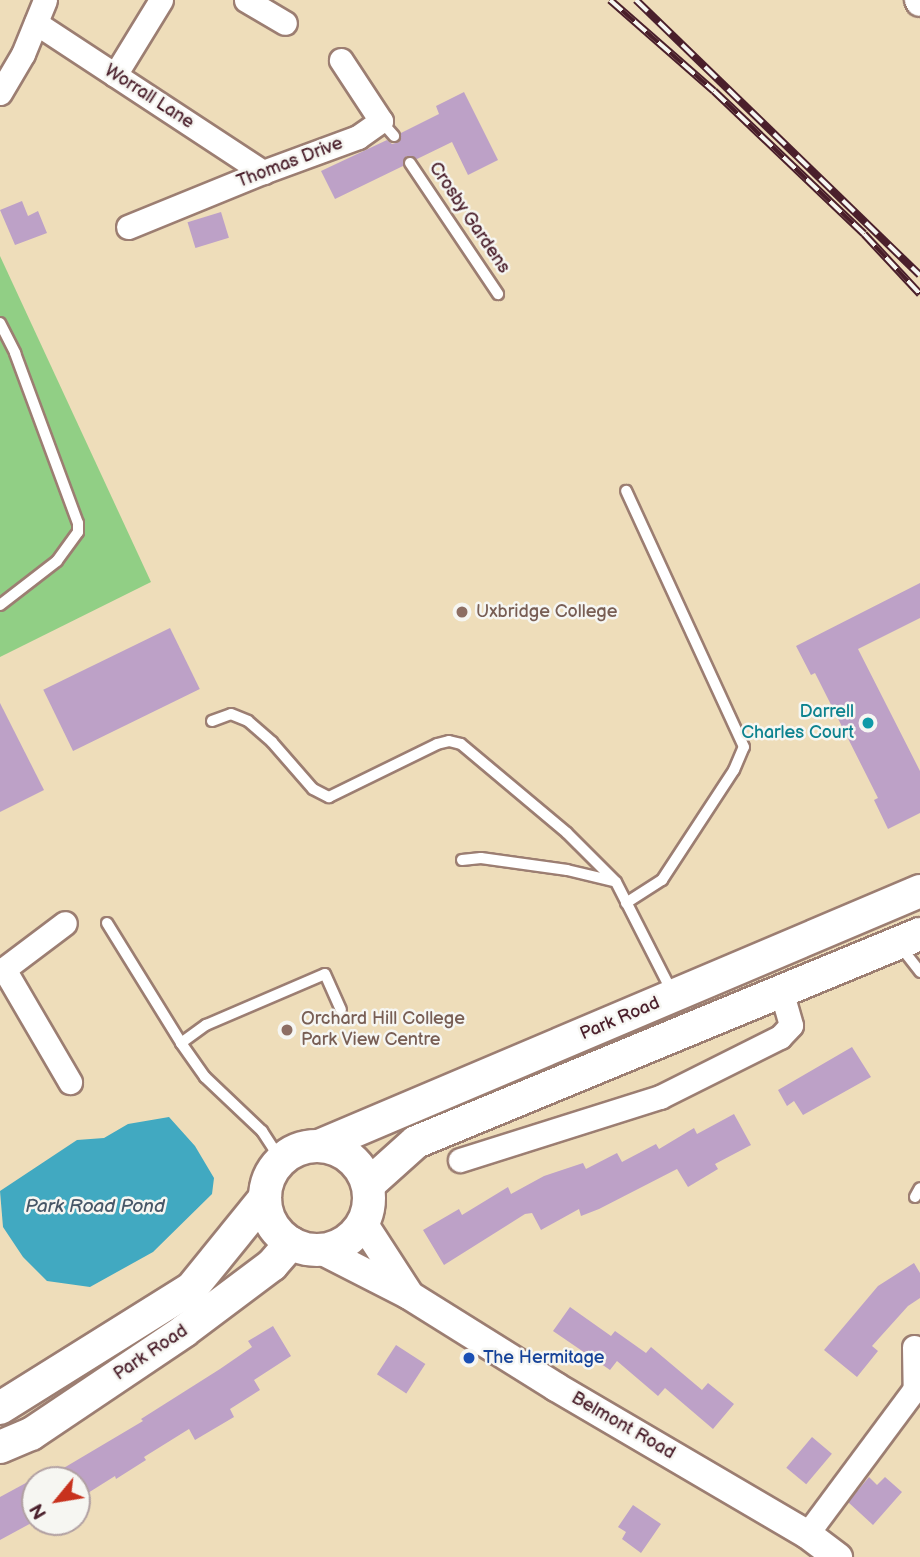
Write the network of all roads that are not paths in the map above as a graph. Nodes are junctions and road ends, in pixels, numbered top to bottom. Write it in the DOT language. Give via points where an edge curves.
graph roads {
  1 [pos="45,0"];
  2 [pos="161,0"];
  3 [pos="247,0"];
  4 [pos="36,23"];
  5 [pos="285,23"];
  6 [pos="341,60"];
  7 [pos="115,75"];
  8 [pos="0,93"];
  9 [pos="410,163"];
  10 [pos="263,172"];
  11 [pos="128,228"];
  12 [pos="498,294"];
  13 [pos="0,323"];
  14 [pos="626,491"];
  15 [pos="0,605"];
  16 [pos="212,721"];
  17 [pos="462,860"];
  18 [pos="616,882"];
  19 [pos="920,891"];
  20 [pos="626,903"];
  21 [pos="65,923"];
  22 [pos="107,923"];
  23 [pos="909,939"];
  24 [pos="2,970"];
  25 [pos="920,972"];
  26 [pos="780,991"];
  27 [pos="674,996"];
  28 [pos="341,1010"];
  29 [pos="181,1044"];
  30 [pos="70,1083"];
  31 [pos="319,1146"];
  32 [pos="281,1160"];
  33 [pos="460,1160"];
  34 [pos="368,1185"];
  35 [pos="265,1198"];
  36 [pos="363,1223"];
  37 [pos="291,1243"];
  38 [pos="321,1250"];
  39 [pos="409,1295"];
  40 [pos="918,1345"];
  41 [pos="918,1384"];
  42 [pos="0,1408"];
  43 [pos="0,1447"];
  44 [pos="807,1534"];
  45 [pos="838,1557"];
  1 -- 4 [label="street"];
  2 -- 7 [label="street"];
  3 -- 5 [label="street"];
  4 -- 7 [label="street, Worrall Lane"];
  4 -- 8 [label="street"];
  6 -- 10 [label="street, Thomas Drive" via="387,128"];
  7 -- 10 [label="street, Worrall Lane"];
  9 -- 12 [label="lane, Crosby Gardens"];
  10 -- 11 [label="street, Thomas Drive"];
  13 -- 15 [label="lane" via="78,523 78,531 57,561"];
  14 -- 20 [label="lane" via="744,747 740,761 662,880"];
  16 -- 18 [label="lane" via="231,713 248,721 313,789 329,797 437,744 461,744 567,833"];
  17 -- 18 [label="lane" via="481,858 567,870"];
  18 -- 20 [label="lane"];
  19 -- 27 [label="main road, Park Road"];
  20 -- 27 [label="lane"];
  21 -- 24 [label="street"];
  22 -- 29 [label="lane"];
  23 -- 25 [label="lane"];
  23 -- 26 [label="main road, Park Road"];
  24 -- 30 [label="street"];
  26 -- 33 [label="street" via="791,1025 780,1037 660,1097"];
  26 -- 34 [label="main road, Park Road" via="415,1142"];
  27 -- 31 [label="main road, Park Road"];
  28 -- 29 [label="lane" via="325,974 206,1025"];
  29 -- 32 [label="lane" via="205,1077 262,1132"];
  31 -- 32 [label="main road" via="300,1149"];
  31 -- 34 [label="main road" via="351,1158"];
  32 -- 35 [label="main road" via="270,1177"];
  34 -- 36 [label="main road"];
  35 -- 37 [label="main road" via="271,1222"];
  35 -- 42 [label="main road, Park Road" via="192,1287"];
  36 -- 38 [label="main road" via="347,1241"];
  36 -- 39 [label="street"];
  37 -- 38 [label="main road"];
  37 -- 43 [label="main road, Park Road" via="272,1265 184,1331 31,1434"];
  38 -- 39 [label="street, Belmont Road"];
  39 -- 44 [label="street, Belmont Road" via="555,1387"];
  40 -- 41 [label="street"];
  41 -- 44 [label="street"];
  44 -- 45 [label="street, Belmont Road"];
}
